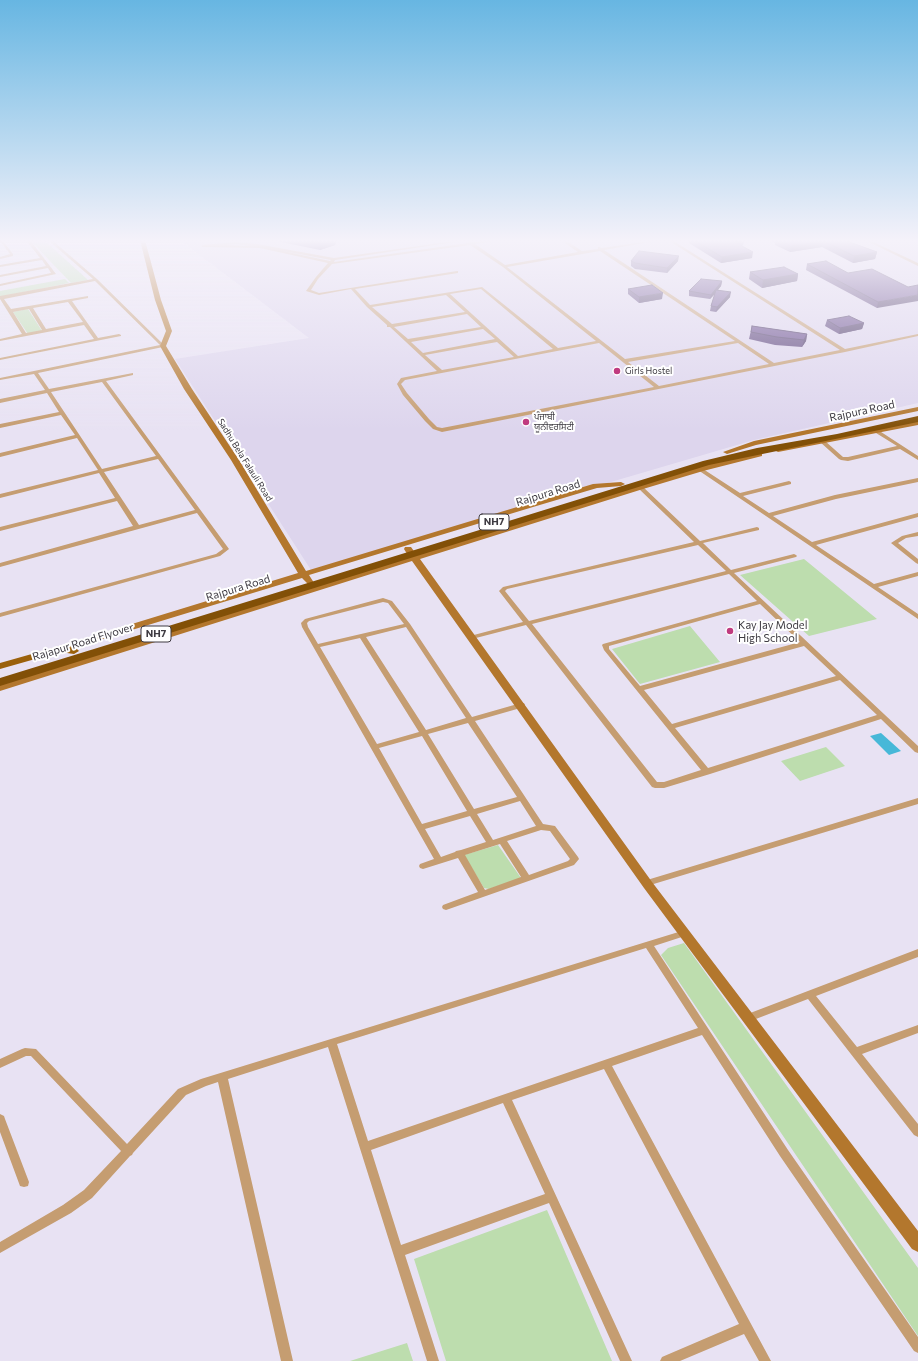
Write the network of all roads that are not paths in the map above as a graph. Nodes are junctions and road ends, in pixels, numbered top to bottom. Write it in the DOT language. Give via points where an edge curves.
graph roads {
  1 [pos="5,304"];
  2 [pos="49,304"];
  3 [pos="72,304"];
  4 [pos="120,304"];
  5 [pos="157,304"];
  6 [pos="158,304"];
  7 [pos="367,304"];
  8 [pos="384,304"];
  9 [pos="458,304"];
  10 [pos="501,304"];
  11 [pos="551,304"];
  12 [pos="681,304"];
  13 [pos="770,304"];
  14 [pos="369,306"];
  15 [pos="30,307"];
  16 [pos="10,311"];
  17 [pos="468,313"];
  18 [pos="161,315"];
  19 [pos="86,323"];
  20 [pos="389,326"];
  21 [pos="483,328"];
  22 [pos="45,331"];
  23 [pos="25,335"];
  24 [pos="119,335"];
  25 [pos="918,335"];
  26 [pos="98,339"];
  27 [pos="0,340"];
  28 [pos="498,340"];
  29 [pos="406,341"];
  30 [pos="600,342"];
  31 [pos="738,342"];
  32 [pos="163,346"];
  33 [pos="557,350"];
  34 [pos="845,351"];
  35 [pos="423,354"];
  36 [pos="518,358"];
  37 [pos="0,359"];
  38 [pos="623,361"];
  39 [pos="773,365"];
  40 [pos="35,372"];
  41 [pos="441,372"];
  42 [pos="131,374"];
  43 [pos="1,378"];
  44 [pos="103,380"];
  45 [pos="658,388"];
  46 [pos="48,391"];
  47 [pos="0,401"];
  48 [pos="918,410"];
  49 [pos="61,413"];
  50 [pos="918,418"];
  51 [pos="918,423"];
  52 [pos="0,426"];
  53 [pos="878,432"];
  54 [pos="78,436"];
  55 [pos="822,442"];
  56 [pos="901,447"];
  57 [pos="768,450"];
  58 [pos="0,455"];
  59 [pos="159,457"];
  60 [pos="918,458"];
  61 [pos="700,469"];
  62 [pos="101,471"];
  63 [pos="918,480"];
  64 [pos="789,483"];
  65 [pos="621,484"];
  66 [pos="640,487"];
  67 [pos="740,495"];
  68 [pos="0,496"];
  69 [pos="118,499"];
  70 [pos="199,511"];
  71 [pos="769,515"];
  72 [pos="918,515"];
  73 [pos="137,527"];
  74 [pos="0,529"];
  75 [pos="757,529"];
  76 [pos="918,534"];
  77 [pos="700,543"];
  78 [pos="812,544"];
  79 [pos="412,553"];
  80 [pos="794,556"];
  81 [pos="918,562"];
  82 [pos="1,563"];
  83 [pos="731,573"];
  84 [pos="918,574"];
  85 [pos="308,579"];
  86 [pos="875,586"];
  87 [pos="761,602"];
  88 [pos="0,615"];
  89 [pos="918,617"];
  90 [pos="527,623"];
  91 [pos="408,625"];
  92 [pos="362,636"];
  93 [pos="472,636"];
  94 [pos="805,643"];
  95 [pos="317,646"];
  96 [pos="60,649"];
  97 [pos="74,651"];
  98 [pos="0,666"];
  99 [pos="0,674"];
  100 [pos="841,677"];
  101 [pos="0,682"];
  102 [pos="0,688"];
  103 [pos="639,689"];
  104 [pos="521,705"];
  105 [pos="882,716"];
  106 [pos="470,720"];
  107 [pos="670,727"];
  108 [pos="424,733"];
  109 [pos="375,747"];
  110 [pos="918,750"];
  111 [pos="707,772"];
  112 [pos="522,798"];
  113 [pos="918,801"];
  114 [pos="472,812"];
  115 [pos="421,827"];
  116 [pos="541,827"];
  117 [pos="502,840"];
  118 [pos="491,843"];
  119 [pos="459,853"];
  120 [pos="439,860"];
  121 [pos="423,866"];
  122 [pos="527,879"];
  123 [pos="647,883"];
  124 [pos="483,894"];
  125 [pos="446,907"];
  126 [pos="684,933"];
  127 [pos="648,945"];
  128 [pos="918,953"];
  129 [pos="809,994"];
  130 [pos="748,1018"];
  131 [pos="918,1029"];
  132 [pos="704,1030"];
  133 [pos="332,1042"];
  134 [pos="856,1052"];
  135 [pos="0,1064"];
  136 [pos="606,1064"];
  137 [pos="222,1076"];
  138 [pos="506,1098"];
  139 [pos="0,1119"];
  140 [pos="918,1132"];
  141 [pos="2,1133"];
  142 [pos="364,1147"];
  143 [pos="128,1152"];
  144 [pos="24,1182"];
  145 [pos="551,1197"];
  146 [pos="918,1244"];
  147 [pos="0,1248"];
  148 [pos="398,1252"];
  149 [pos="747,1327"];
  150 [pos="918,1347"];
  151 [pos="287,1361"];
  152 [pos="433,1361"];
  153 [pos="626,1361"];
  154 [pos="666,1361"];
  155 [pos="765,1361"];
  1 -- 16 [label="street"];
  2 -- 15 [label="street"];
  3 -- 19 [label="street"];
  4 -- 32 [label="street"];
  5 -- 18 [label="street"];
  6 -- 18 [label="street"];
  7 -- 14 [label="street"];
  8 -- 14 [label="street"];
  9 -- 17 [label="street"];
  10 -- 33 [label="street"];
  11 -- 30 [label="street"];
  12 -- 31 [label="street"];
  13 -- 34 [label="street"];
  14 -- 20 [label="street"];
  15 -- 16 [label="street"];
  15 -- 22 [label="street"];
  16 -- 23 [label="street"];
  17 -- 20 [label="street"];
  17 -- 21 [label="street"];
  18 -- 32 [label="street" via="164,332 167,334"];
  19 -- 22 [label="street"];
  19 -- 26 [label="street"];
  20 -- 29 [label="street"];
  21 -- 28 [label="street"];
  21 -- 29 [label="street"];
  22 -- 23 [label="street"];
  23 -- 27 [label="street"];
  24 -- 26 [label="street"];
  25 -- 34 [label="street"];
  26 -- 37 [label="street"];
  28 -- 35 [label="street"];
  28 -- 36 [label="street"];
  29 -- 35 [label="street"];
  30 -- 33 [label="street"];
  30 -- 38 [label="street"];
  31 -- 38 [label="street"];
  31 -- 39 [label="street"];
  32 -- 40 [label="street"];
  32 -- 85 [label="street, Sadhu Bela Falauli Road"];
  33 -- 36 [label="street"];
  34 -- 39 [label="street"];
  35 -- 41 [label="street"];
  36 -- 41 [label="street"];
  38 -- 45 [label="street"];
  39 -- 45 [label="street"];
  40 -- 43 [label="street"];
  40 -- 46 [label="street"];
  41 -- 45 [label="street" via="404,380 399,384 427,420 435,428 442,430"];
  42 -- 44 [label="street"];
  44 -- 46 [label="street"];
  44 -- 59 [label="street"];
  46 -- 47 [label="street"];
  46 -- 49 [label="street"];
  48 -- 65 [label="highway, Rajpura Road / NH7" via="727,452"];
  49 -- 52 [label="street"];
  49 -- 54 [label="street"];
  50 -- 57 [label="highway, Rajpura Road / NH7"];
  51 -- 53 [label="street"];
  53 -- 55 [label="street"];
  53 -- 56 [label="street"];
  54 -- 58 [label="street"];
  54 -- 62 [label="street"];
  55 -- 56 [label="street" via="841,458 848,459"];
  55 -- 57 [label="street"];
  56 -- 60 [label="street"];
  57 -- 61 [label="street"];
  57 -- 79 [label="highway, Rajpura Road / NH7" via="706,463"];
  59 -- 62 [label="street"];
  59 -- 70 [label="street"];
  61 -- 66 [label="street"];
  61 -- 67 [label="street"];
  62 -- 68 [label="street"];
  62 -- 69 [label="street"];
  63 -- 71 [label="street" via="835,497"];
  64 -- 67 [label="street"];
  65 -- 79 [label="highway, Rajpura Road / NH7"];
  65 -- 85 [label="street" via="596,486"];
  66 -- 77 [label="street"];
  66 -- 79 [label="street"];
  67 -- 71 [label="street"];
  69 -- 73 [label="street"];
  69 -- 74 [label="street"];
  70 -- 73 [label="street"];
  70 -- 88 [label="street" via="226,548 223,552"];
  71 -- 78 [label="street"];
  72 -- 78 [label="street"];
  73 -- 82 [label="street"];
  75 -- 77 [label="street"];
  76 -- 81 [label="street" via="894,542"];
  77 -- 83 [label="street"];
  77 -- 90 [label="street" via="504,589 502,592"];
  78 -- 86 [label="street"];
  79 -- 85 [label="highway, Rajpura Road / NH7"];
  79 -- 93 [label="street"];
  79 -- 102 [label="street"];
  80 -- 83 [label="street"];
  83 -- 87 [label="street"];
  83 -- 90 [label="street"];
  84 -- 86 [label="street"];
  85 -- 96 [label="street"];
  85 -- 97 [label="highway, Rajpura Road / NH7"];
  85 -- 101 [label="highway, Rajapur Road Flyover / NH7"];
  86 -- 89 [label="street"];
  87 -- 94 [label="street"];
  87 -- 103 [label="street" via="607,644 606,649"];
  90 -- 93 [label="street"];
  90 -- 111 [label="street" via="655,784 664,785"];
  91 -- 92 [label="street"];
  91 -- 95 [label="street" via="390,602 382,600 305,621 305,627"];
  91 -- 106 [label="street"];
  92 -- 95 [label="street"];
  92 -- 108 [label="street"];
  93 -- 104 [label="street"];
  94 -- 100 [label="street"];
  94 -- 103 [label="street"];
  95 -- 109 [label="street"];
  96 -- 97 [label="main road"];
  96 -- 98 [label="main road"];
  97 -- 99 [label="highway, Rajapur Road Flyover / NH7"];
  100 -- 105 [label="street"];
  100 -- 107 [label="street"];
  103 -- 107 [label="street"];
  104 -- 106 [label="street"];
  104 -- 123 [label="street"];
  105 -- 110 [label="street"];
  105 -- 111 [label="street"];
  106 -- 108 [label="street"];
  106 -- 112 [label="street"];
  107 -- 111 [label="street"];
  108 -- 109 [label="street"];
  108 -- 114 [label="street"];
  109 -- 115 [label="street"];
  112 -- 114 [label="street"];
  112 -- 116 [label="street"];
  113 -- 123 [label="street"];
  114 -- 115 [label="street"];
  114 -- 118 [label="street"];
  115 -- 120 [label="street"];
  116 -- 117 [label="street"];
  116 -- 122 [label="street" via="552,828 575,859 572,864"];
  117 -- 118 [label="street"];
  117 -- 122 [label="street"];
  118 -- 119 [label="street"];
  119 -- 120 [label="street"];
  119 -- 124 [label="street"];
  120 -- 121 [label="street"];
  122 -- 124 [label="street"];
  123 -- 126 [label="street"];
  124 -- 125 [label="street"];
  126 -- 127 [label="street"];
  126 -- 130 [label="street"];
  127 -- 132 [label="street"];
  127 -- 133 [label="street"];
  128 -- 129 [label="street"];
  129 -- 130 [label="street"];
  129 -- 134 [label="street"];
  130 -- 146 [label="street"];
  131 -- 134 [label="street"];
  132 -- 136 [label="street"];
  132 -- 150 [label="street" via="784,1153"];
  133 -- 137 [label="street"];
  133 -- 142 [label="street"];
  134 -- 140 [label="street"];
  135 -- 143 [label="street" via="25,1052 33,1052"];
  136 -- 138 [label="street"];
  136 -- 149 [label="street"];
  137 -- 143 [label="street" via="182,1092"];
  137 -- 151 [label="street"];
  138 -- 142 [label="street"];
  138 -- 145 [label="street"];
  139 -- 141 [label="street"];
  141 -- 144 [label="street"];
  142 -- 148 [label="street"];
  143 -- 147 [label="street" via="81,1199"];
  145 -- 148 [label="street"];
  145 -- 153 [label="street"];
  148 -- 152 [label="street"];
  149 -- 154 [label="street"];
  149 -- 155 [label="street"];
}
